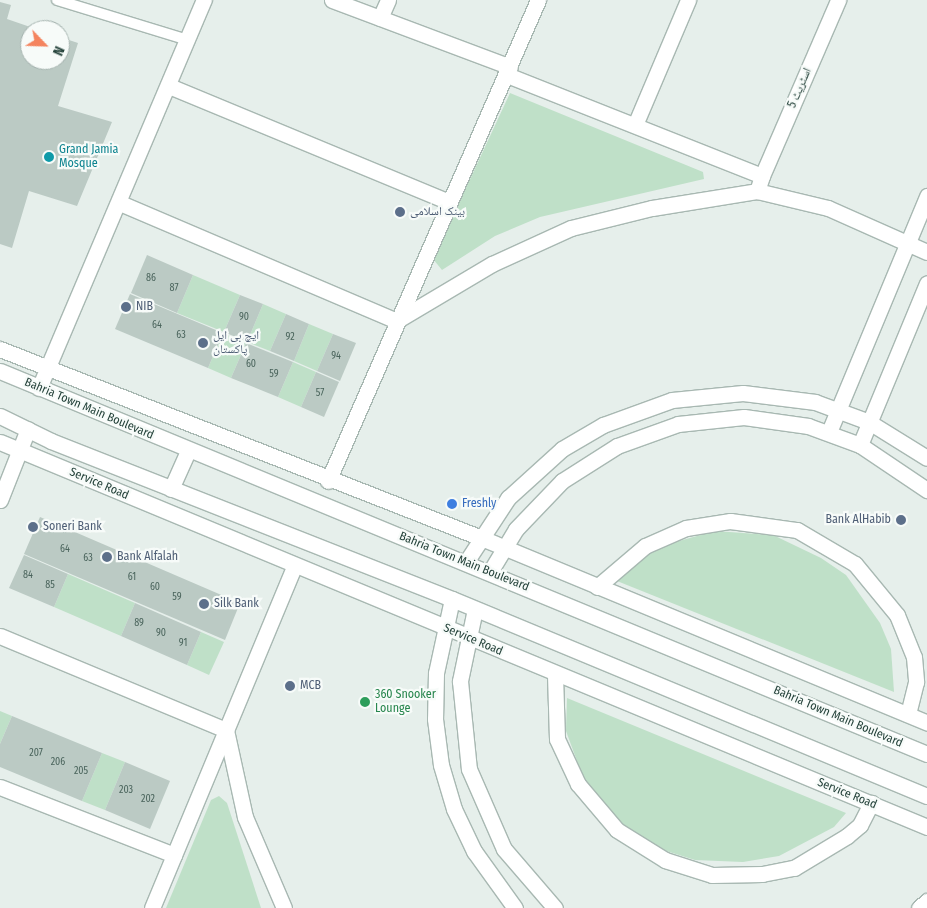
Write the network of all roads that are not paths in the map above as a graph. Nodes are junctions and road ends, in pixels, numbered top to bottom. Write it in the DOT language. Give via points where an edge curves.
graph roads {
  1 [pos="57,0"];
  2 [pos="204,0"];
  3 [pos="332,0"];
  4 [pos="388,0"];
  5 [pos="538,0"];
  6 [pos="688,0"];
  7 [pos="838,0"];
  8 [pos="380,18"];
  9 [pos="188,40"];
  10 [pos="509,71"];
  11 [pos="169,86"];
  12 [pos="636,125"];
  13 [pos="762,176"];
  14 [pos="757,191"];
  15 [pos="927,196"];
  16 [pos="447,201"];
  17 [pos="120,202"];
  18 [pos="907,244"];
  19 [pos="927,252"];
  20 [pos="927,282"];
  21 [pos="396,320"];
  22 [pos="0,349"];
  23 [pos="47,370"];
  24 [pos="0,371"];
  25 [pos="39,388"];
  26 [pos="838,409"];
  27 [pos="0,416"];
  28 [pos="869,422"];
  29 [pos="28,429"];
  30 [pos="829,432"];
  31 [pos="0,442"];
  32 [pos="860,445"];
  33 [pos="20,450"];
  34 [pos="188,451"];
  35 [pos="927,458"];
  36 [pos="328,480"];
  37 [pos="171,489"];
  38 [pos="927,490"];
  39 [pos="0,500"];
  40 [pos="479,537"];
  41 [pos="504,547"];
  42 [pos="466,562"];
  43 [pos="294,568"];
  44 [pos="490,572"];
  45 [pos="597,587"];
  46 [pos="452,599"];
  47 [pos="475,609"];
  48 [pos="443,628"];
  49 [pos="0,636"];
  50 [pos="467,638"];
  51 [pos="555,675"];
  52 [pos="908,714"];
  53 [pos="927,722"];
  54 [pos="226,730"];
  55 [pos="927,754"];
  56 [pos="0,787"];
  57 [pos="927,796"];
  58 [pos="871,803"];
  59 [pos="927,827"];
  60 [pos="174,855"];
  61 [pos="927,901"];
  62 [pos="152,908"];
  63 [pos="284,908"];
  64 [pos="515,908"];
  65 [pos="555,908"];
  66 [pos="919,908"];
  1 -- 9 [label="lane"];
  2 -- 9 [label="street"];
  3 -- 8 [label="street"];
  4 -- 8 [label="street"];
  5 -- 10 [label="street"];
  6 -- 12 [label="street"];
  7 -- 13 [label="street, اسٹریٹ 5"];
  8 -- 10 [label="street"];
  9 -- 11 [label="street"];
  10 -- 12 [label="street"];
  10 -- 16 [label="street"];
  11 -- 16 [label="street"];
  11 -- 17 [label="street"];
  12 -- 13 [label="street"];
  13 -- 14 [label="street, اسٹریٹ 5"];
  14 -- 18 [label="street" via="793,196 828,208"];
  14 -- 21 [label="street" via="652,208 571,228 492,264"];
  15 -- 18 [label="street"];
  16 -- 21 [label="street"];
  17 -- 21 [label="street"];
  17 -- 23 [label="street"];
  18 -- 19 [label="street"];
  18 -- 26 [label="street"];
  20 -- 28 [label="street"];
  21 -- 36 [label="street"];
  22 -- 23 [label="street"];
  23 -- 25 [label="street"];
  23 -- 36 [label="street"];
  24 -- 25 [label="street, Bahria Town Main Boulevard"];
  25 -- 34 [label="street, Bahria Town Main Boulevard"];
  26 -- 28 [label="street"];
  26 -- 30 [label="street"];
  26 -- 40 [label="street" via="791,397 743,392 695,396 648,407 604,425 562,449 519,486"];
  27 -- 29 [label="street"];
  28 -- 32 [label="street"];
  28 -- 35 [label="street"];
  29 -- 33 [label="street"];
  29 -- 37 [label="street"];
  30 -- 32 [label="street"];
  30 -- 41 [label="street" via="787,421 744,417 700,420 644,434 597,456 562,481"];
  31 -- 33 [label="street, Service Road"];
  32 -- 38 [label="street"];
  33 -- 39 [label="street"];
  33 -- 43 [label="street, Service Road"];
  34 -- 37 [label="street"];
  34 -- 42 [label="street, Bahria Town Main Boulevard"];
  36 -- 40 [label="street"];
  37 -- 46 [label="street"];
  40 -- 41 [label="street"];
  40 -- 42 [label="street"];
  41 -- 44 [label="street"];
  41 -- 45 [label="street"];
  42 -- 44 [label="street, Bahria Town Main Boulevard"];
  43 -- 48 [label="street, Service Road"];
  43 -- 54 [label="street"];
  44 -- 55 [label="street, Bahria Town Main Boulevard"];
  45 -- 52 [label="street"];
  45 -- 52 [label="street" via="645,546 686,528 730,521 797,530 855,564 897,615 914,657 916,682"];
  46 -- 47 [label="street"];
  46 -- 48 [label="street"];
  47 -- 50 [label="street"];
  47 -- 57 [label="street"];
  48 -- 50 [label="street, Service Road"];
  48 -- 64 [label="street" via="435,719 447,788 474,851"];
  49 -- 54 [label="street"];
  50 -- 51 [label="street, Service Road"];
  50 -- 65 [label="street" via="461,718 475,790 504,849"];
  51 -- 58 [label="street, Service Road"];
  51 -- 58 [label="street" via="558,739 587,798 631,841 679,865 712,875 762,874 794,868 841,842 860,825"];
  52 -- 53 [label="street"];
  54 -- 60 [label="street"];
  54 -- 63 [label="street" via="245,818"];
  56 -- 60 [label="street"];
  58 -- 59 [label="street, Service Road"];
  60 -- 62 [label="street"];
  61 -- 66 [label="street"];
}
